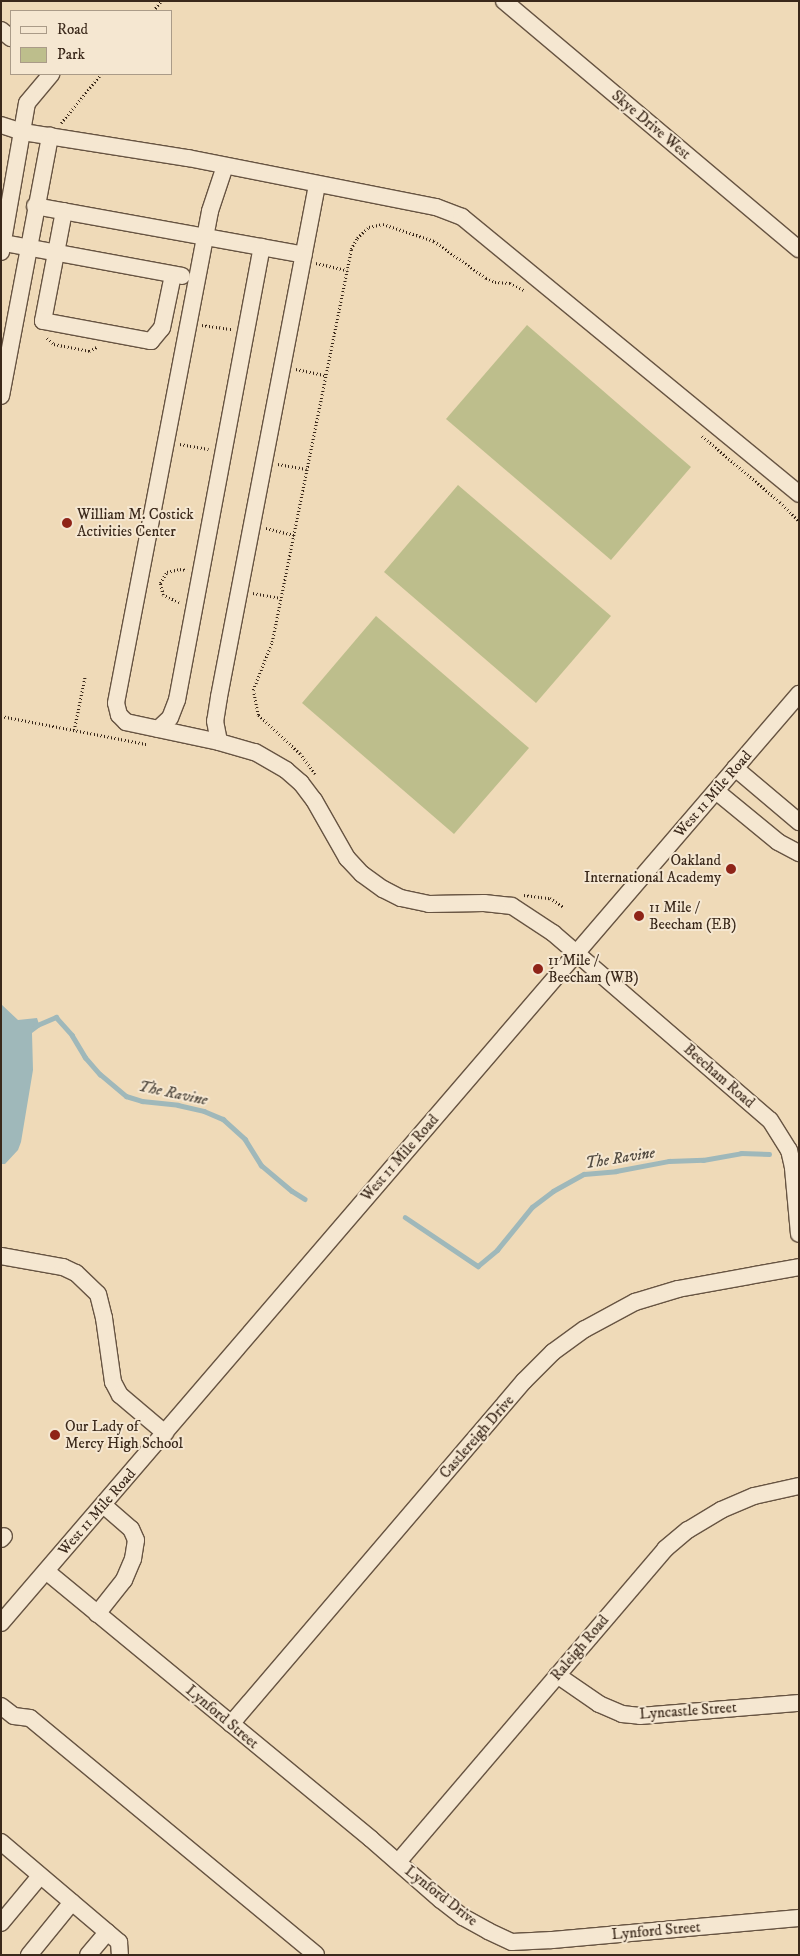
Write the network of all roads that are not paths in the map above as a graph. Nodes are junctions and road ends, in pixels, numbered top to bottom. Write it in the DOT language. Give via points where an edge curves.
graph roads {
  1 [pos="504,1"];
  2 [pos="50,75"];
  3 [pos="1,125"];
  4 [pos="23,132"];
  5 [pos="50,136"];
  6 [pos="225,166"];
  7 [pos="317,184"];
  8 [pos="35,206"];
  9 [pos="64,211"];
  10 [pos="205,237"];
  11 [pos="2,247"];
  12 [pos="262,247"];
  13 [pos="28,249"];
  14 [pos="799,249"];
  15 [pos="56,254"];
  16 [pos="303,258"];
  17 [pos="173,275"];
  18 [pos="197,279"];
  19 [pos="1,396"];
  20 [pos="799,494"];
  21 [pos="799,694"];
  22 [pos="158,729"];
  23 [pos="219,742"];
  24 [pos="735,768"];
  25 [pos="716,791"];
  26 [pos="799,822"];
  27 [pos="799,853"];
  28 [pos="576,953"];
  29 [pos="799,1234"];
  30 [pos="1,1256"];
  31 [pos="799,1267"];
  32 [pos="165,1433"];
  33 [pos="799,1486"];
  34 [pos="103,1505"];
  35 [pos="46,1571"];
  36 [pos="97,1614"];
  37 [pos="1,1623"];
  38 [pos="557,1675"];
  39 [pos="799,1703"];
  40 [pos="4,1712"];
  41 [pos="231,1724"];
  42 [pos="2,1844"];
  43 [pos="398,1862"];
  44 [pos="40,1876"];
  45 [pos="72,1902"];
  46 [pos="799,1918"];
  47 [pos="1,1923"];
  48 [pos="107,1932"];
  49 [pos="513,1948"];
  50 [pos="29,1955"];
  51 [pos="88,1955"];
  52 [pos="120,1955"];
  53 [pos="316,1955"];
  1 -- 14 [label="street, Skye Drive West"];
  2 -- 4 [label="street" via="27,103"];
  3 -- 4 [label="street"];
  4 -- 5 [label="street"];
  4 -- 11 [label="street"];
  5 -- 6 [label="street"];
  5 -- 8 [label="street"];
  6 -- 7 [label="street"];
  6 -- 10 [label="street, Beecham Road"];
  7 -- 16 [label="street"];
  7 -- 20 [label="street" via="436,207 462,217"];
  8 -- 9 [label="street"];
  8 -- 13 [label="street"];
  9 -- 10 [label="street"];
  9 -- 15 [label="street"];
  10 -- 12 [label="street"];
  10 -- 18 [label="street, Beecham Road"];
  11 -- 13 [label="street"];
  12 -- 16 [label="street"];
  12 -- 22 [label="street" via="177,700 170,718"];
  13 -- 15 [label="street"];
  13 -- 19 [label="street"];
  15 -- 17 [label="street"];
  15 -- 17 [label="street" via="43,321 151,341 162,328"];
  16 -- 23 [label="street" via="216,721"];
  17 -- 18 [label="street"];
  18 -- 22 [label="street, Beecham Road" via="116,703 119,715 126,722"];
  21 -- 24 [label="street, West 11 Mile Road"];
  22 -- 23 [label="street, Beecham Road"];
  23 -- 28 [label="street, Beecham Road" via="255,752 286,770 302,784 347,858 383,889 401,898 429,904 512,906 553,933"];
  24 -- 25 [label="street, West 11 Mile Road"];
  24 -- 26 [label="street"];
  25 -- 27 [label="street" via="778,842"];
  25 -- 28 [label="street, West 11 Mile Road"];
  28 -- 29 [label="street, Beecham Road" via="770,1120 789,1150"];
  28 -- 32 [label="street, West 11 Mile Road"];
  30 -- 32 [label="street" via="63,1267 98,1294 113,1382 120,1395"];
  31 -- 41 [label="street, Castlereigh Drive" via="678,1289 635,1302 585,1329 553,1352 524,1381"];
  32 -- 34 [label="street, West 11 Mile Road"];
  33 -- 38 [label="street, Raleigh Road" via="754,1496 720,1510 677,1539"];
  34 -- 35 [label="street, West 11 Mile Road"];
  34 -- 36 [label="street" via="131,1529 136,1540 133,1560 124,1580"];
  35 -- 36 [label="street, Lynford Street"];
  35 -- 37 [label="street, West 11 Mile Road"];
  36 -- 41 [label="street, Lynford Street"];
  38 -- 39 [label="street, Lyncastle Street" via="599,1704 622,1714 640,1716"];
  38 -- 43 [label="street, Raleigh Road"];
  40 -- 53 [label="street" via="30,1718"];
  41 -- 43 [label="street, Lynford Street"];
  42 -- 44 [label="street"];
  43 -- 49 [label="street, Lynford Drive" via="463,1917"];
  44 -- 45 [label="street"];
  44 -- 47 [label="street"];
  45 -- 48 [label="street"];
  45 -- 50 [label="street"];
  46 -- 49 [label="street, Lynford Street" via="552,1940"];
  48 -- 51 [label="street"];
  48 -- 52 [label="street" via="119,1942"];
}
